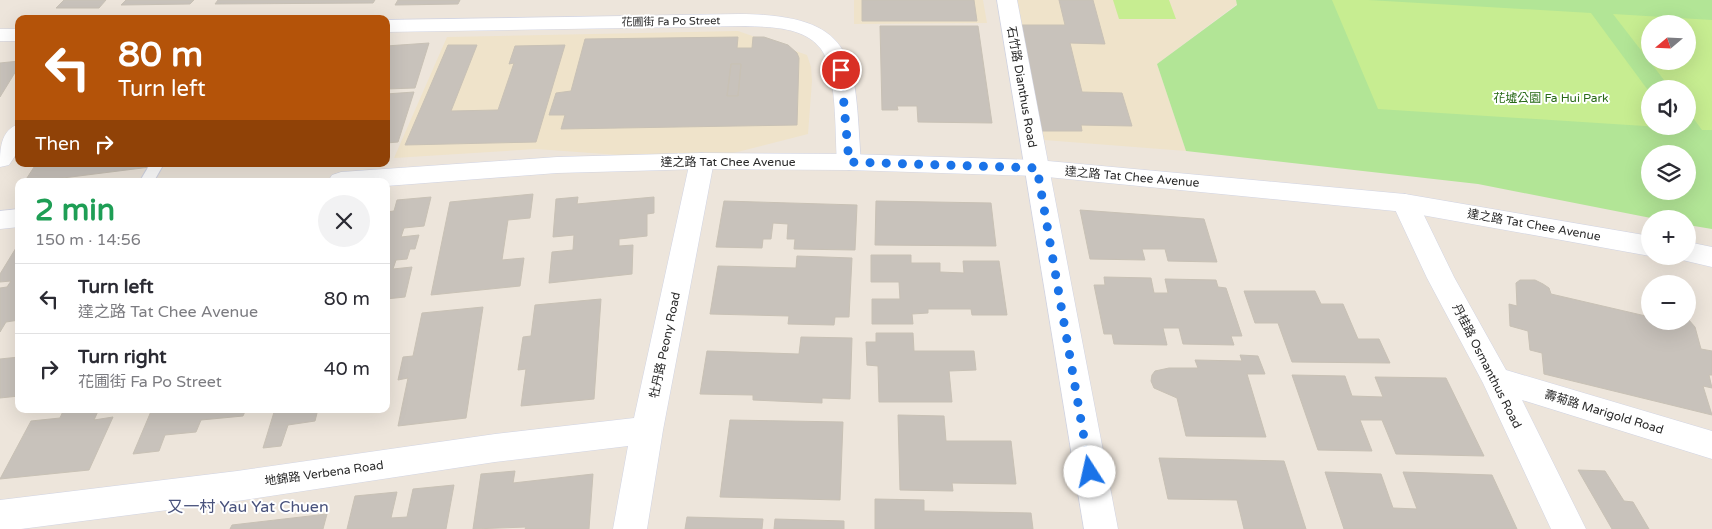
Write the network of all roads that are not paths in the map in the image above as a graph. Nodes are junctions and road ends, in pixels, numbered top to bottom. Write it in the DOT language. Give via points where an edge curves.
graph roads {
  1 [pos="1007,0"];
  2 [pos="390,26"];
  3 [pos="15,35"];
  4 [pos="0,36"];
  5 [pos="15,137"];
  6 [pos="0,158"];
  7 [pos="702,161"];
  8 [pos="849,162"];
  9 [pos="155,167"];
  10 [pos="1037,168"];
  11 [pos="150,178"];
  12 [pos="381,178"];
  13 [pos="1405,203"];
  14 [pos="15,218"];
  15 [pos="0,220"];
  16 [pos="1641,244"];
  17 [pos="1696,253"];
  18 [pos="1712,256"];
  19 [pos="1496,379"];
  20 [pos="647,430"];
  21 [pos="1712,445"];
  22 [pos="0,516"];
  23 [pos="630,529"];
  24 [pos="1101,529"];
  25 [pos="1569,529"];
  1 -- 10 [label="street, 石竹路 Dianthus Road"];
  2 -- 8 [label="street, 花圃街 Fa Po Street" via="740,20 795,26 817,34 830,45 836,56 841,70"];
  3 -- 4 [label="street"];
  5 -- 6 [label="street"];
  7 -- 8 [label="street, 達之路 Tat Chee Avenue"];
  7 -- 12 [label="street, 達之路 Tat Chee Avenue" via="557,165"];
  7 -- 20 [label="street, 牡丹路 Peony Road"];
  8 -- 10 [label="street, 達之路 Tat Chee Avenue"];
  9 -- 11 [label="lane"];
  10 -- 13 [label="street, 達之路 Tat Chee Avenue"];
  10 -- 24 [label="street, 石竹路 Dianthus Road"];
  13 -- 16 [label="street, 達之路 Tat Chee Avenue"];
  13 -- 19 [label="street, 丹桂路 Osmanthus Road"];
  14 -- 15 [label="street"];
  17 -- 18 [label="street"];
  19 -- 21 [label="street, 壽菊路 Marigold Road"];
  19 -- 25 [label="street, 丹桂路 Osmanthus Road"];
  20 -- 22 [label="street, 地錦路 Verbena Road"];
  20 -- 23 [label="street, 牡丹路 Peony Road"];
}
